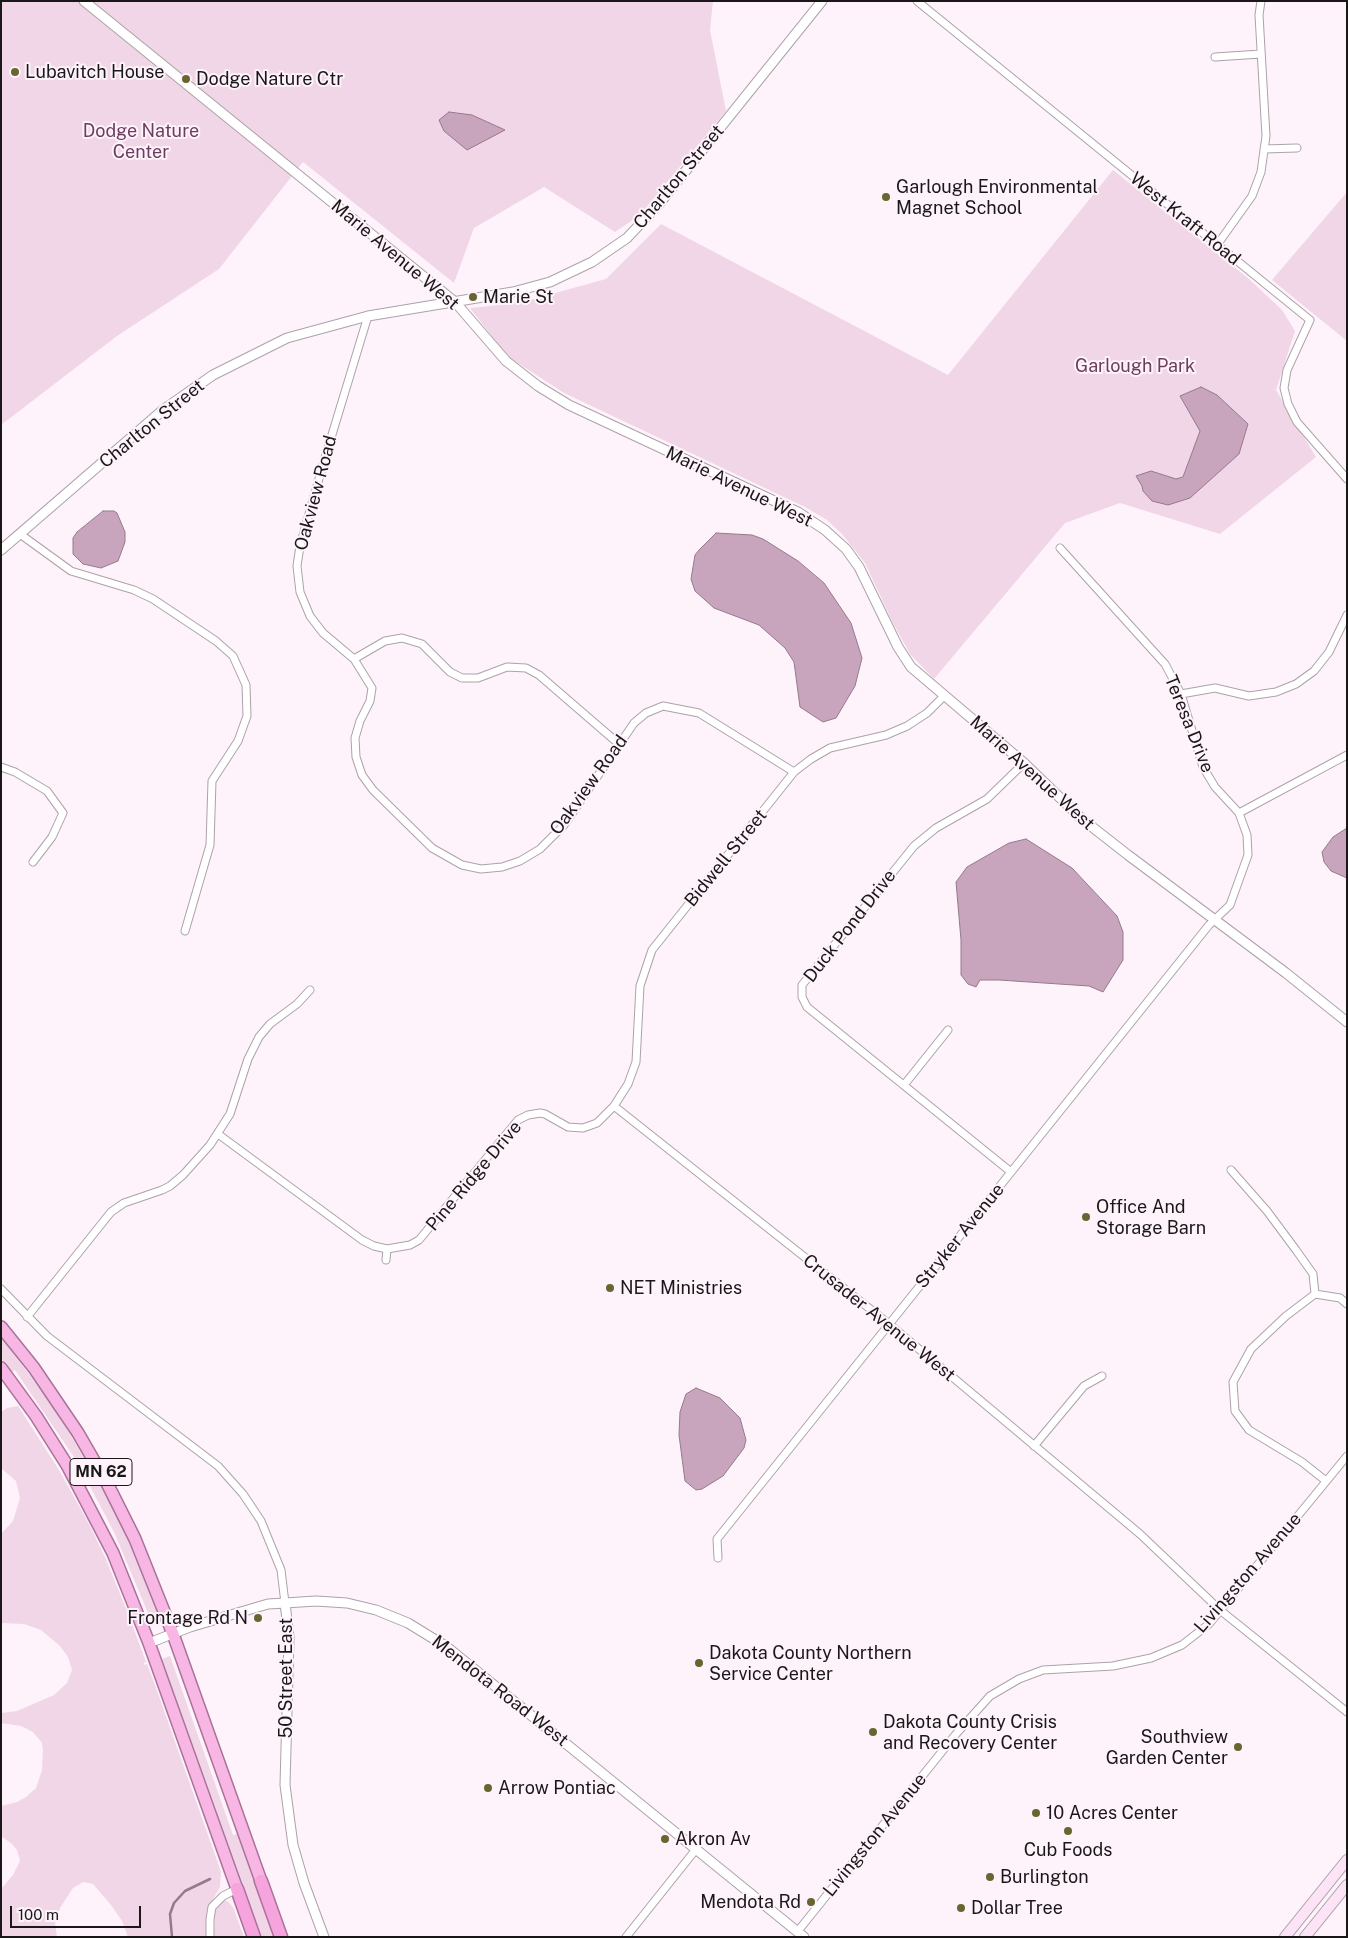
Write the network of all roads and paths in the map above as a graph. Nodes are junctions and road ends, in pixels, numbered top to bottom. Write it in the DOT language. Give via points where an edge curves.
graph roads {
  1 [pos="84,1"];
  2 [pos="822,1"];
  3 [pos="917,1"];
  4 [pos="1261,1"];
  5 [pos="1261,54"];
  6 [pos="1215,57"];
  7 [pos="1297,148"];
  8 [pos="1264,149"];
  9 [pos="1217,245"];
  10 [pos="455,302"];
  11 [pos="368,316"];
  12 [pos="1347,479"];
  13 [pos="20,534"];
  14 [pos="1060,548"];
  15 [pos="1,550"];
  16 [pos="1347,615"];
  17 [pos="354,659"];
  18 [pos="1181,694"];
  19 [pos="944,696"];
  20 [pos="620,744"];
  21 [pos="1347,755"];
  22 [pos="1024,763"];
  23 [pos="1,767"];
  24 [pos="794,772"];
  25 [pos="1239,814"];
  26 [pos="33,862"];
  27 [pos="1214,919"];
  28 [pos="185,931"];
  29 [pos="310,990"];
  30 [pos="1347,1022"];
  31 [pos="948,1030"];
  32 [pos="904,1085"];
  33 [pos="614,1106"];
  34 [pos="218,1134"];
  35 [pos="1231,1170"];
  36 [pos="1011,1172"];
  37 [pos="387,1249"];
  38 [pos="386,1260"];
  39 [pos="1,1289"];
  40 [pos="1315,1294"];
  41 [pos="1347,1304"];
  42 [pos="27,1317"];
  43 [pos="889,1324"];
  44 [pos="1,1327"];
  45 [pos="1,1368"];
  46 [pos="1102,1376"];
  47 [pos="1034,1446"];
  48 [pos="1347,1456"];
  49 [pos="1326,1481"];
  50 [pos="718,1558"];
  51 [pos="285,1603"];
  52 [pos="1220,1610"];
  53 [pos="173,1634"];
  54 [pos="149,1643"];
  55 [pos="1347,1712"];
  56 [pos="697,1848"];
  57 [pos="1347,1860"];
  58 [pos="261,1881"];
  59 [pos="1347,1885"];
  60 [pos="237,1889"];
  61 [pos="1305,1912"];
  62 [pos="801,1934"];
  63 [pos="1307,1935"];
  64 [pos="210,1937"];
  65 [pos="254,1937"];
  66 [pos="281,1937"];
  67 [pos="324,1937"];
  68 [pos="626,1937"];
  69 [pos="1285,1937"];
  1 -- 10 [label="street, Marie Avenue West"];
  2 -- 10 [label="street, Charlton Street" via="659,204 627,238 592,262 550,282"];
  3 -- 9 [label="street, West Kraft Road"];
  4 -- 5 [label="street"];
  5 -- 6 [label="street"];
  5 -- 8 [label="street"];
  7 -- 8 [label="street"];
  8 -- 9 [label="street" via="1261,172 1252,196"];
  9 -- 12 [label="street, West Kraft Road" via="1310,320 1286,370 1284,388 1297,422"];
  10 -- 11 [label="street, Charlton Street"];
  10 -- 19 [label="street, Marie Avenue West" via="506,361 551,395 798,512 825,530 859,567 908,663"];
  11 -- 13 [label="street, Charlton Street" via="287,338 213,375 163,410"];
  11 -- 17 [label="street, Oakview Road" via="324,461 297,566 300,592 310,616 323,633"];
  13 -- 15 [label="street, Charlton Street"];
  13 -- 28 [label="street" via="71,571 154,599 233,656 246,685 247,716 238,741 212,782 210,845"];
  14 -- 18 [label="street, Teresa Drive" via="1165,664"];
  16 -- 18 [label="street" via="1329,652 1314,671 1296,684 1276,692 1249,696 1215,688"];
  17 -- 20 [label="street" via="385,641 402,638 422,644 450,672 462,678 478,678 507,667 526,668"];
  17 -- 20 [label="street, Oakview Road" via="372,688 355,738 356,757 362,775 432,848 462,865 481,869 502,868 540,849 564,825"];
  18 -- 25 [label="street, Teresa Drive" via="1203,767"];
  19 -- 22 [label="street, Marie Avenue West"];
  19 -- 24 [label="street, Bidwell Street" via="907,726 830,748"];
  20 -- 24 [label="street, Oakview Road" via="634,723 646,713 663,706 699,713"];
  21 -- 25 [label="street"];
  22 -- 27 [label="street, Marie Avenue West" via="1082,819"];
  22 -- 32 [label="street, Duck Pond Drive" via="987,799 936,828 914,846 802,986 802,997 807,1007"];
  23 -- 26 [label="street" via="47,791 63,813 52,838"];
  24 -- 33 [label="street, Bidwell Street" via="652,950 640,986 636,1062 628,1084"];
  25 -- 27 [label="street, Teresa Drive" via="1247,835 1248,855 1230,905"];
  27 -- 30 [label="street, Marie Avenue West"];
  27 -- 36 [label="street, Stryker Avenue"];
  29 -- 34 [label="street" via="259,1037 248,1059 233,1108"];
  31 -- 32 [label="street"];
  32 -- 36 [label="street, Duck Pond Drive"];
  33 -- 37 [label="street, Pine Ridge Drive" via="597,1123 583,1128 568,1127 540,1113 523,1117 419,1240 410,1246"];
  33 -- 43 [label="street, Crusader Avenue West"];
  34 -- 37 [label="street, Pine Ridge Drive" via="362,1240"];
  34 -- 42 [label="street" via="170,1186 124,1203 111,1212"];
  35 -- 40 [label="street" via="1267,1211 1313,1274"];
  36 -- 43 [label="street, Stryker Avenue"];
  37 -- 38 [label="street"];
  39 -- 42 [label="street, 50 Street East"];
  40 -- 41 [label="street" via="1340,1298"];
  40 -- 49 [label="street" via="1251,1349 1233,1382 1235,1411 1249,1430 1302,1462"];
  42 -- 51 [label="street, 50 Street East" via="47,1336 218,1466 261,1521 281,1570"];
  43 -- 47 [label="street, Crusader Avenue West"];
  43 -- 50 [label="street, Stryker Avenue" via="718,1539"];
  44 -- 53 [label="highway, MN 62" via="57,1400 104,1476 135,1539"];
  45 -- 54 [label="highway, MN 62" via="40,1421 78,1483 113,1553"];
  46 -- 47 [label="street" via="1084,1386"];
  47 -- 52 [label="street, Crusader Avenue West" via="1140,1534"];
  48 -- 49 [label="street, Livingston Avenue"];
  49 -- 52 [label="street, Livingston Avenue"];
  51 -- 53 [label="street, Mendota Road West" via="268,1604"];
  51 -- 56 [label="street, Mendota Road West" via="346,1603 376,1610 415,1627 447,1647"];
  51 -- 67 [label="street, 50 Street East" via="288,1637 285,1785 293,1845"];
  52 -- 55 [label="street, Crusader Avenue West"];
  52 -- 62 [label="street, Livingston Avenue" via="1182,1645 1151,1658 1113,1666 1043,1670 990,1696 956,1734"];
  53 -- 54 [label="street, Mendota Road West"];
  53 -- 58 [label="highway, MN 62"];
  54 -- 60 [label="highway, MN 62"];
  56 -- 62 [label="street, Mendota Road West"];
  56 -- 68 [label="street"];
  57 -- 61 [label="main road"];
  58 -- 66 [label="highway, MN 62"];
  59 -- 63 [label="main road"];
  60 -- 64 [label="street" via="212,1907"];
  60 -- 65 [label="highway, MN 62"];
  61 -- 63 [label="main road"];
  61 -- 69 [label="main road"];
}
